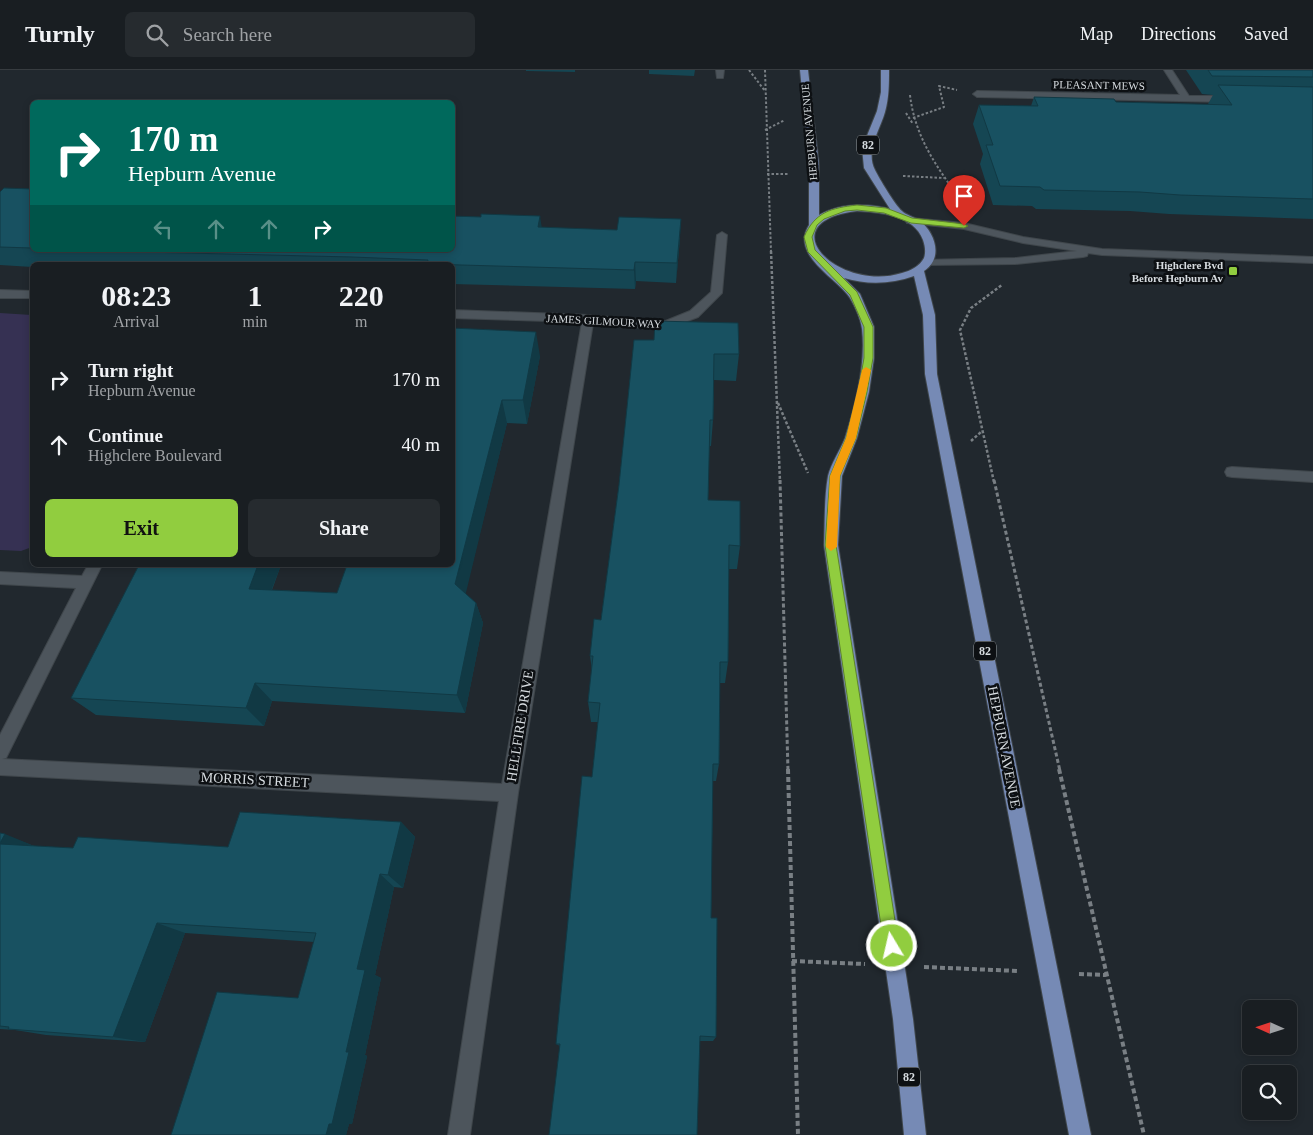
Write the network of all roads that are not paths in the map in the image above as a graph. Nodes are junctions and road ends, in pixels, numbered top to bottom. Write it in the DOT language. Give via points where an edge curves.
graph roads {
  1 [pos="804,70"];
  2 [pos="885,70"];
  3 [pos="1168,70"];
  4 [pos="977,94"];
  5 [pos="1186,98"];
  6 [pos="1244,99"];
  7 [pos="899,215"];
  8 [pos="911,220"];
  9 [pos="814,224"];
  10 [pos="722,235"];
  11 [pos="1102,252"];
  12 [pos="1313,260"];
  13 [pos="823,264"];
  14 [pos="923,266"];
  15 [pos="0,294"];
  16 [pos="30,295"];
  17 [pos="455,314"];
  18 [pos="588,319"];
  19 [pos="1232,472"];
  20 [pos="1313,477"];
  21 [pos="94,567"];
  22 [pos="0,578"];
  23 [pos="85,582"];
  24 [pos="0,752"];
  25 [pos="0,767"];
  26 [pos="510,793"];
  27 [pos="459,1135"];
  28 [pos="915,1135"];
  29 [pos="1080,1135"];
  1 -- 9 [label="main road, HEPBURN AVENUE / 82" via="814,165"];
  2 -- 7 [label="main road, 82" via="881,111 867,148 869,168"];
  3 -- 5 [label="street"];
  4 -- 5 [label="street, PLEASANT MEWS"];
  5 -- 6 [label="street, PLEASANT MEWS"];
  7 -- 8 [label="main road, HEPBURN AVENUE / 82"];
  7 -- 9 [label="main road, HEPBURN AVENUE / 82" via="886,210 857,208 831,212"];
  8 -- 11 [label="street" via="964,226"];
  8 -- 14 [label="main road, HEPBURN AVENUE / 82" via="925,232 931,244 930,257"];
  9 -- 13 [label="main road, HEPBURN AVENUE / 82" via="808,237 811,251"];
  10 -- 18 [label="street, JAMES GILMOUR WAY" via="716,292 694,314 664,326"];
  11 -- 12 [label="street"];
  11 -- 14 [label="street"];
  13 -- 14 [label="main road" via="862,279 885,280 905,277"];
  13 -- 28 [label="main road, HEPBURN AVENUE / 82" via="854,294 868,327 863,392 851,438 835,476 831,545 903,1020"];
  14 -- 29 [label="main road, HEPBURN AVENUE / 82" via="931,374"];
  15 -- 16 [label="street"];
  17 -- 18 [label="street, JAMES GILMOUR WAY"];
  18 -- 26 [label="street, HELLFIRE DRIVE"];
  19 -- 20 [label="street"];
  21 -- 23 [label="street"];
  22 -- 23 [label="street"];
  23 -- 24 [label="street"];
  25 -- 26 [label="street, MORRIS STREET"];
  26 -- 27 [label="street, HELLFIRE DRIVE"];
}
